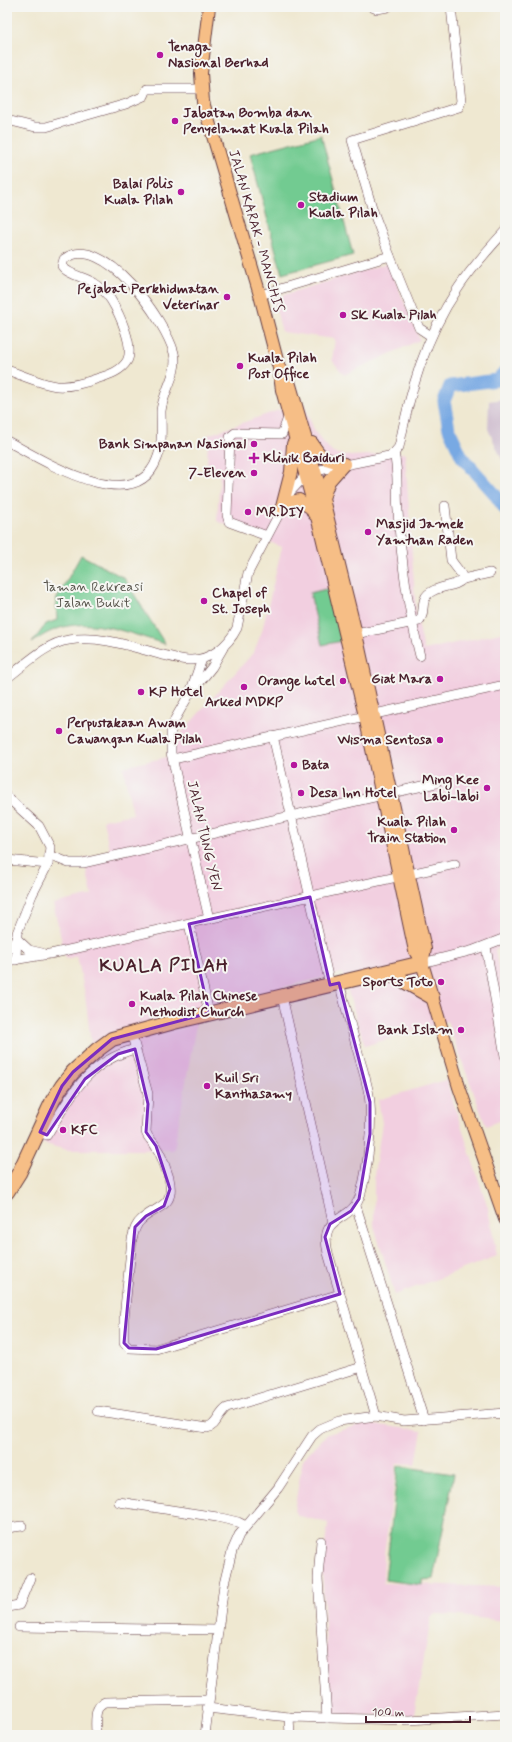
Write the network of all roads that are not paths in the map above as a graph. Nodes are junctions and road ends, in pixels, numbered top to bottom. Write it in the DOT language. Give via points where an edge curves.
graph roads {
  1 [pos="209,7"];
  2 [pos="372,7"];
  3 [pos="388,7"];
  4 [pos="451,7"];
  5 [pos="201,88"];
  6 [pos="7,120"];
  7 [pos="505,231"];
  8 [pos="390,256"];
  9 [pos="260,295"];
  10 [pos="431,336"];
  11 [pos="279,368"];
  12 [pos="7,370"];
  13 [pos="289,415"];
  14 [pos="299,431"];
  15 [pos="7,441"];
  16 [pos="394,454"];
  17 [pos="344,464"];
  18 [pos="311,473"];
  19 [pos="323,499"];
  20 [pos="445,506"];
  21 [pos="282,507"];
  22 [pos="320,528"];
  23 [pos="266,536"];
  24 [pos="490,573"];
  25 [pos="463,579"];
  26 [pos="412,622"];
  27 [pos="356,634"];
  28 [pos="223,646"];
  29 [pos="420,656"];
  30 [pos="202,659"];
  31 [pos="7,678"];
  32 [pos="505,685"];
  33 [pos="190,694"];
  34 [pos="370,715"];
  35 [pos="273,736"];
  36 [pos="173,759"];
  37 [pos="436,783"];
  38 [pos="387,794"];
  39 [pos="7,797"];
  40 [pos="291,815"];
  41 [pos="190,838"];
  42 [pos="50,855"];
  43 [pos="7,860"];
  44 [pos="48,864"];
  45 [pos="455,864"];
  46 [pos="404,876"];
  47 [pos="310,897"];
  48 [pos="209,919"];
  49 [pos="189,924"];
  50 [pos="7,932"];
  51 [pos="16,937"];
  52 [pos="505,938"];
  53 [pos="486,947"];
  54 [pos="7,951"];
  55 [pos="55,953"];
  56 [pos="12,961"];
  57 [pos="422,963"];
  58 [pos="381,973"];
  59 [pos="334,984"];
  60 [pos="282,996"];
  61 [pos="432,998"];
  62 [pos="209,1013"];
  63 [pos="131,1032"];
  64 [pos="501,1032"];
  65 [pos="505,1042"];
  66 [pos="135,1049"];
  67 [pos="505,1056"];
  68 [pos="40,1132"];
  69 [pos="7,1192"];
  70 [pos="356,1206"];
  71 [pos="505,1219"];
  72 [pos="333,1222"];
  73 [pos="340,1294"];
  74 [pos="362,1367"];
  75 [pos="98,1411"];
  76 [pos="505,1413"];
  77 [pos="376,1416"];
  78 [pos="424,1420"];
  79 [pos="119,1502"];
  80 [pos="22,1526"];
  81 [pos="246,1526"];
  82 [pos="7,1528"];
  83 [pos="321,1542"];
  84 [pos="30,1578"];
  85 [pos="7,1606"];
  86 [pos="19,1627"];
  87 [pos="218,1630"];
  88 [pos="208,1704"];
  89 [pos="505,1714"];
  90 [pos="289,1717"];
  91 [pos="327,1718"];
  92 [pos="96,1735"];
  93 [pos="205,1735"];
  94 [pos="290,1735"];
  1 -- 5 [label="main road, JALAN KARAK - MANCHIS"];
  2 -- 3 [label="street"];
  4 -- 8 [label="street" via="461,101 459,106 352,140 373,211"];
  5 -- 6 [label="street" via="147,89 144,96 126,104 46,127"];
  5 -- 9 [label="main road, JALAN KARAK - MANCHIS"];
  7 -- 10 [label="street" via="456,290"];
  8 -- 9 [label="street"];
  8 -- 10 [label="street" via="419,328"];
  9 -- 11 [label="main road, JALAN KARAK - MANCHIS"];
  10 -- 16 [label="street" via="410,396 399,447"];
  11 -- 13 [label="main road"];
  11 -- 14 [label="main road" via="290,385"];
  12 -- 15 [label="street" via="54,386 73,385 112,373 120,369 126,361 129,351 127,338 111,300 94,283 62,266 64,259 74,254 94,256 121,272 133,284 166,333 175,361 173,375 162,403 157,461 145,479 135,484 103,484 62,469"];
  13 -- 14 [label="main road"];
  13 -- 23 [label="street" via="282,434 235,433 230,437 227,515 229,522"];
  14 -- 17 [label="main road" via="319,455"];
  14 -- 18 [label="main road"];
  14 -- 21 [label="main road"];
  16 -- 17 [label="street"];
  16 -- 26 [label="street" via="397,464 398,511"];
  17 -- 18 [label="street"];
  17 -- 19 [label="main road" via="329,481"];
  18 -- 19 [label="main road"];
  18 -- 21 [label="street" via="291,491"];
  18 -- 22 [label="main road"];
  19 -- 27 [label="main road"];
  20 -- 25 [label="street" via="451,560 462,573"];
  21 -- 22 [label="main road" via="294,500 305,502 311,508"];
  21 -- 23 [label="street"];
  22 -- 34 [label="main road"];
  23 -- 28 [label="street" via="248,573 237,628"];
  24 -- 25 [label="street"];
  25 -- 26 [label="street" via="459,584 439,587 427,595 422,618"];
  26 -- 27 [label="street"];
  26 -- 29 [label="street"];
  27 -- 34 [label="main road"];
  28 -- 30 [label="street"];
  28 -- 33 [label="street" via="212,667"];
  30 -- 31 [label="street" via="182,659 95,639 67,640 50,647"];
  30 -- 33 [label="street"];
  32 -- 34 [label="street"];
  33 -- 36 [label="street, JALAN TUNG YEN" via="174,719 171,729"];
  34 -- 35 [label="street"];
  34 -- 38 [label="main road"];
  35 -- 36 [label="street"];
  35 -- 40 [label="street"];
  36 -- 41 [label="street, JALAN TUNG YEN"];
  37 -- 38 [label="street"];
  38 -- 40 [label="street"];
  38 -- 46 [label="main road"];
  39 -- 42 [label="street" via="39,826 47,838"];
  40 -- 41 [label="street"];
  40 -- 47 [label="street"];
  41 -- 42 [label="street" via="83,863 69,863"];
  41 -- 48 [label="street, JALAN TUNG YEN"];
  42 -- 44 [label="street"];
  43 -- 44 [label="street"];
  44 -- 51 [label="street" via="32,895"];
  45 -- 46 [label="street"];
  46 -- 47 [label="street"];
  46 -- 57 [label="main road" via="415,951"];
  47 -- 48 [label="street"];
  47 -- 59 [label="street"];
  48 -- 49 [label="street"];
  49 -- 55 [label="street"];
  49 -- 62 [label="street"];
  50 -- 51 [label="street"];
  51 -- 54 [label="street"];
  51 -- 55 [label="street" via="25,948 34,952"];
  51 -- 56 [label="street"];
  52 -- 53 [label="street"];
  53 -- 57 [label="street"];
  53 -- 64 [label="street"];
  55 -- 56 [label="street"];
  57 -- 58 [label="highway"];
  57 -- 61 [label="main road"];
  58 -- 59 [label="highway"];
  58 -- 61 [label="highway" via="397,977"];
  59 -- 60 [label="highway"];
  59 -- 70 [label="street" via="370,1102 370,1134 361,1193"];
  60 -- 62 [label="highway"];
  60 -- 72 [label="street"];
  61 -- 71 [label="main road" via="459,1087"];
  62 -- 63 [label="highway"];
  63 -- 66 [label="street"];
  63 -- 68 [label="highway" via="112,1039 73,1072 53,1100"];
  64 -- 65 [label="street"];
  64 -- 67 [label="street"];
  66 -- 68 [label="street" via="118,1054 98,1067 69,1098 47,1135"];
  66 -- 73 [label="street" via="148,1094 147,1138 156,1146 170,1189 164,1206 146,1216 135,1227 124,1318 124,1343 129,1348 156,1349"];
  68 -- 69 [label="highway"];
  70 -- 72 [label="street"];
  70 -- 78 [label="street"];
  72 -- 73 [label="street" via="325,1237"];
  73 -- 74 [label="street"];
  74 -- 75 [label="street" via="227,1408 215,1424 207,1428"];
  74 -- 77 [label="street"];
  76 -- 78 [label="street"];
  77 -- 78 [label="street" via="404,1421"];
  77 -- 81 [label="street" via="339,1421 320,1429 312,1436 275,1493"];
  79 -- 81 [label="street" via="217,1517"];
  80 -- 82 [label="street"];
  81 -- 87 [label="street" via="236,1542 229,1562"];
  83 -- 91 [label="street" via="318,1578"];
  84 -- 85 [label="street" via="18,1605"];
  86 -- 87 [label="street"];
  87 -- 88 [label="street"];
  88 -- 90 [label="street"];
  88 -- 92 [label="street" via="100,1703 96,1710"];
  88 -- 93 [label="street"];
  89 -- 91 [label="street" via="426,1720"];
  90 -- 91 [label="street"];
  90 -- 94 [label="street"];
}
